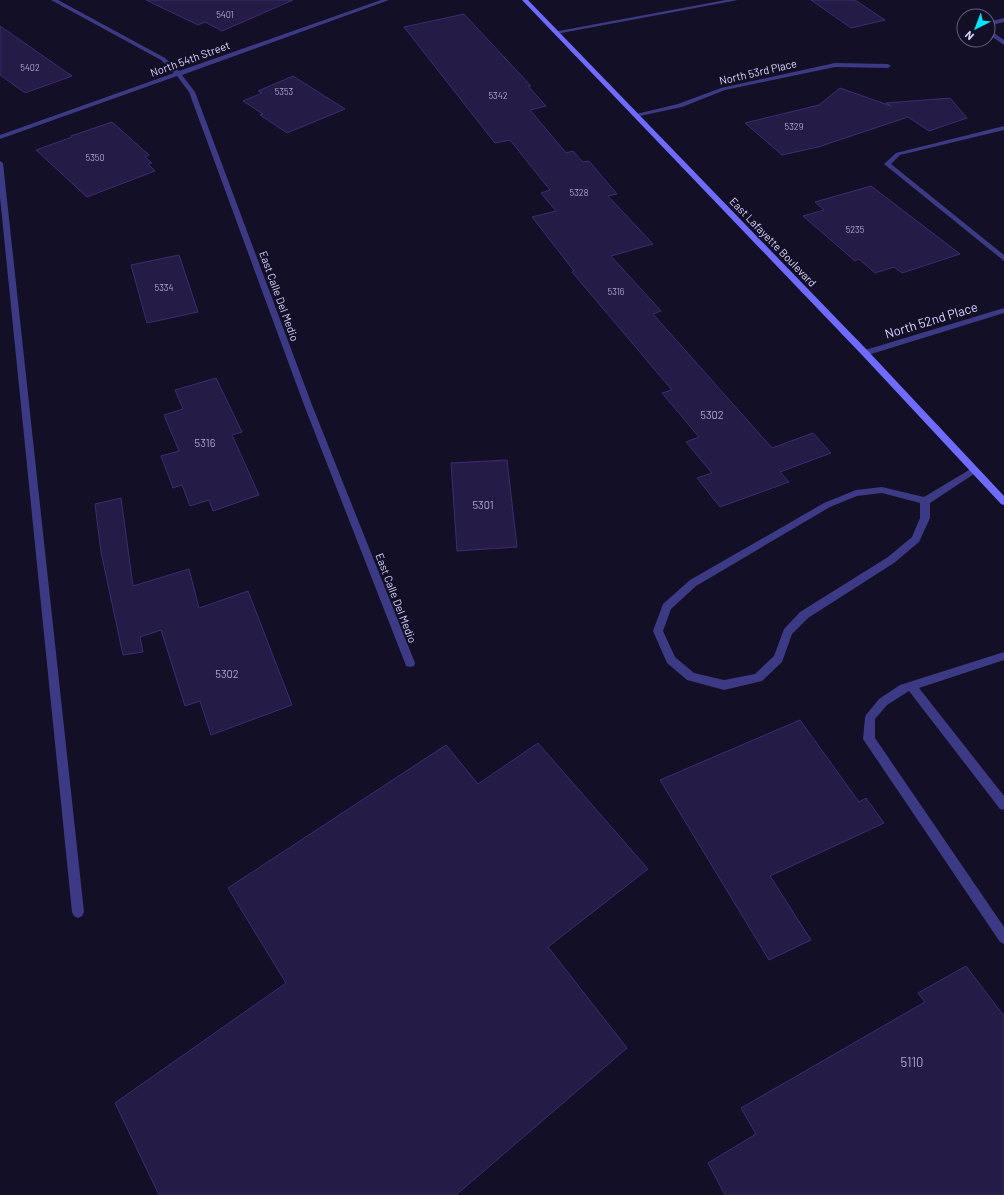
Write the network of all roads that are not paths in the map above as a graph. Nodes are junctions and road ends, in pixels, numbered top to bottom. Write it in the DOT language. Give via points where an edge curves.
graph roads {
  1 [pos="54,0"];
  2 [pos="386,0"];
  3 [pos="525,0"];
  4 [pos="735,0"];
  5 [pos="556,32"];
  6 [pos="888,66"];
  7 [pos="178,74"];
  8 [pos="635,115"];
  9 [pos="1004,128"];
  10 [pos="0,138"];
  11 [pos="0,163"];
  12 [pos="1004,259"];
  13 [pos="1004,310"];
  14 [pos="865,353"];
  15 [pos="974,470"];
  16 [pos="925,501"];
  17 [pos="1004,502"];
  18 [pos="1003,658"];
  19 [pos="410,663"];
  20 [pos="911,685"];
  21 [pos="1004,805"];
  22 [pos="78,912"];
  23 [pos="1004,938"];
  1 -- 7 [label="street, East Calle Del Medio" via="163,59"];
  2 -- 7 [label="street, North 54th Street"];
  3 -- 5 [label="street, East Lafayette Boulevard"];
  4 -- 5 [label="street"];
  5 -- 8 [label="street, East Lafayette Boulevard"];
  6 -- 8 [label="street, North 53rd Place" via="835,65 723,89 680,106"];
  7 -- 10 [label="street, North 54th Street"];
  7 -- 19 [label="street, East Calle Del Medio" via="192,92 308,405"];
  8 -- 14 [label="street, East Lafayette Boulevard"];
  9 -- 12 [label="street" via="898,154 888,164"];
  11 -- 22 [label="street"];
  13 -- 14 [label="street, North 52nd Place"];
  14 -- 15 [label="street, East Lafayette Boulevard"];
  15 -- 16 [label="street"];
  15 -- 17 [label="street, East Lafayette Boulevard"];
  16 -- 16 [label="street" via="882,490 856,494 827,505 693,583 667,607 658,631 671,660 691,677 724,685 758,678 778,659 788,632 804,615 891,560 916,539 925,518"];
  18 -- 20 [label="street"];
  20 -- 21 [label="street"];
  20 -- 23 [label="street" via="883,702 870,718 869,739"];
}
